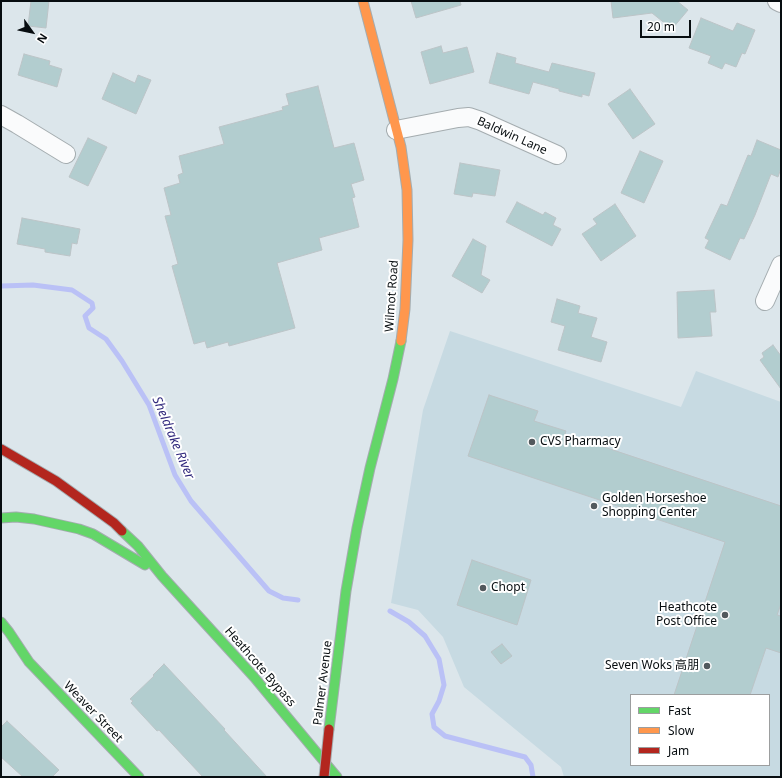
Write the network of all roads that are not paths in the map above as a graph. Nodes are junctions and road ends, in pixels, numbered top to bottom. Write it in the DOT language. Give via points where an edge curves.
graph roads {
  1 [pos="363,1"];
  2 [pos="777,1"];
  3 [pos="781,3"];
  4 [pos="1,115"];
  5 [pos="396,130"];
  6 [pos="66,154"];
  7 [pos="556,155"];
  8 [pos="781,265"];
  9 [pos="765,301"];
  10 [pos="1,449"];
  11 [pos="1,518"];
  12 [pos="162,576"];
  13 [pos="346,591"];
  14 [pos="1,622"];
  15 [pos="12,651"];
  16 [pos="29,662"];
  17 [pos="139,777"];
  18 [pos="324,777"];
  19 [pos="337,777"];
  1 -- 5 [label="main road, Wilmot Road"];
  2 -- 3 [label="street"];
  4 -- 6 [label="street"];
  5 -- 7 [label="street, Baldwin Lane" via="469,117 481,120"];
  5 -- 13 [label="main road, Wilmot Road" via="406,190 408,240 405,309 402,335 370,468"];
  8 -- 9 [label="street"];
  10 -- 12 [label="main road, Heathcote Bypass" via="56,482 114,524 138,546"];
  11 -- 12 [label="main road, Heathcote Bypass" via="34,519 79,529 112,545"];
  12 -- 19 [label="main road, Heathcote Bypass" via="254,676"];
  13 -- 18 [label="main road, Palmer Avenue, bridge"];
  14 -- 16 [label="main road, Weaver Street"];
  15 -- 16 [label="main road, Weaver Street"];
  16 -- 17 [label="main road, Weaver Street"];
}
